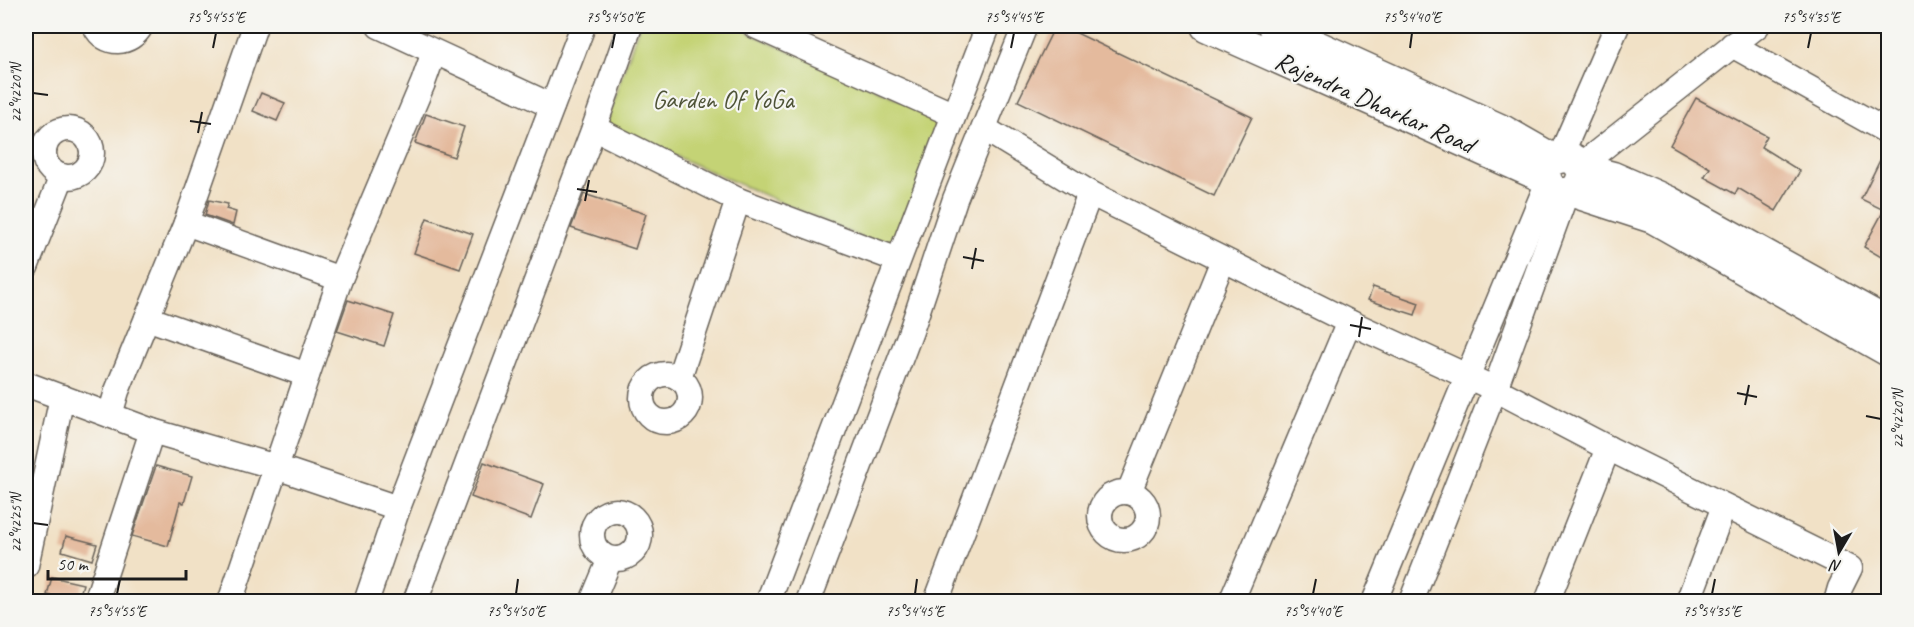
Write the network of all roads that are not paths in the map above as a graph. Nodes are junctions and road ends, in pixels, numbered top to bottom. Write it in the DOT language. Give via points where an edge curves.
graph roads {
  1 [pos="95,26"];
  2 [pos="141,26"];
  3 [pos="255,26"];
  4 [pos="379,26"];
  5 [pos="583,26"];
  6 [pos="630,26"];
  7 [pos="755,26"];
  8 [pos="988,26"];
  9 [pos="1025,26"];
  10 [pos="1206,26"];
  11 [pos="1273,26"];
  12 [pos="1617,26"];
  13 [pos="1757,26"];
  14 [pos="1732,45"];
  15 [pos="434,52"];
  16 [pos="552,106"];
  17 [pos="952,114"];
  18 [pos="594,128"];
  19 [pos="985,129"];
  20 [pos="1888,132"];
  21 [pos="1563,175"];
  22 [pos="62,176"];
  23 [pos="1090,193"];
  24 [pos="738,200"];
  25 [pos="186,223"];
  26 [pos="898,260"];
  27 [pos="1223,260"];
  28 [pos="26,267"];
  29 [pos="340,279"];
  30 [pos="147,318"];
  31 [pos="1349,322"];
  32 [pos="1888,323"];
  33 [pos="1888,351"];
  34 [pos="308,375"];
  35 [pos="679,378"];
  36 [pos="1468,378"];
  37 [pos="26,384"];
  38 [pos="1495,389"];
  39 [pos="62,397"];
  40 [pos="110,415"];
  41 [pos="152,430"];
  42 [pos="1608,448"];
  43 [pos="276,467"];
  44 [pos="1129,492"];
  45 [pos="1724,506"];
  46 [pos="398,508"];
  47 [pos="610,559"];
  48 [pos="26,566"];
  49 [pos="96,602"];
  50 [pos="230,602"];
  51 [pos="366,602"];
  52 [pos="415,602"];
  53 [pos="592,602"];
  54 [pos="768,602"];
  55 [pos="808,602"];
  56 [pos="936,602"];
  57 [pos="1231,602"];
  58 [pos="1374,602"];
  59 [pos="1411,602"];
  60 [pos="1546,602"];
  61 [pos="1688,602"];
  62 [pos="1836,602"];
  1 -- 2 [label="street" via="102,35 116,41 132,37"];
  3 -- 25 [label="street"];
  4 -- 15 [label="street"];
  5 -- 16 [label="street"];
  6 -- 18 [label="street"];
  7 -- 17 [label="street"];
  8 -- 17 [label="street"];
  9 -- 19 [label="street"];
  10 -- 21 [label="main road, Rajendra Dharkar Road"];
  11 -- 21 [label="main road, Rajendra Dharkar Road" via="1504,131"];
  12 -- 21 [label="street"];
  13 -- 14 [label="street"];
  14 -- 20 [label="street"];
  14 -- 21 [label="street"];
  15 -- 16 [label="street"];
  15 -- 29 [label="street"];
  16 -- 46 [label="street"];
  17 -- 26 [label="street"];
  18 -- 24 [label="street"];
  18 -- 52 [label="street"];
  19 -- 23 [label="street"];
  19 -- 55 [label="street" via="955,199 911,331"];
  21 -- 32 [label="main road, Rajendra Dharkar Road" via="1613,177 1668,201"];
  21 -- 33 [label="main road, Rajendra Dharkar Road" via="1653,218"];
  21 -- 36 [label="street"];
  21 -- 38 [label="street"];
  22 -- 28 [label="street"];
  23 -- 27 [label="street"];
  23 -- 56 [label="street"];
  24 -- 26 [label="street"];
  24 -- 35 [label="street"];
  25 -- 29 [label="street"];
  25 -- 30 [label="street"];
  26 -- 54 [label="street"];
  27 -- 31 [label="street"];
  27 -- 44 [label="street"];
  29 -- 34 [label="street"];
  30 -- 34 [label="street"];
  30 -- 40 [label="street"];
  31 -- 36 [label="street"];
  31 -- 57 [label="street"];
  34 -- 43 [label="street"];
  36 -- 38 [label="street"];
  36 -- 58 [label="street"];
  37 -- 39 [label="street"];
  38 -- 42 [label="street"];
  38 -- 59 [label="street"];
  39 -- 40 [label="street"];
  39 -- 48 [label="street"];
  40 -- 41 [label="street"];
  41 -- 43 [label="street"];
  41 -- 49 [label="street"];
  42 -- 45 [label="street"];
  42 -- 60 [label="street"];
  43 -- 46 [label="street"];
  43 -- 50 [label="street"];
  45 -- 61 [label="street"];
  45 -- 62 [label="street" via="1850,568"];
  46 -- 51 [label="street"];
  47 -- 53 [label="street"];
}
